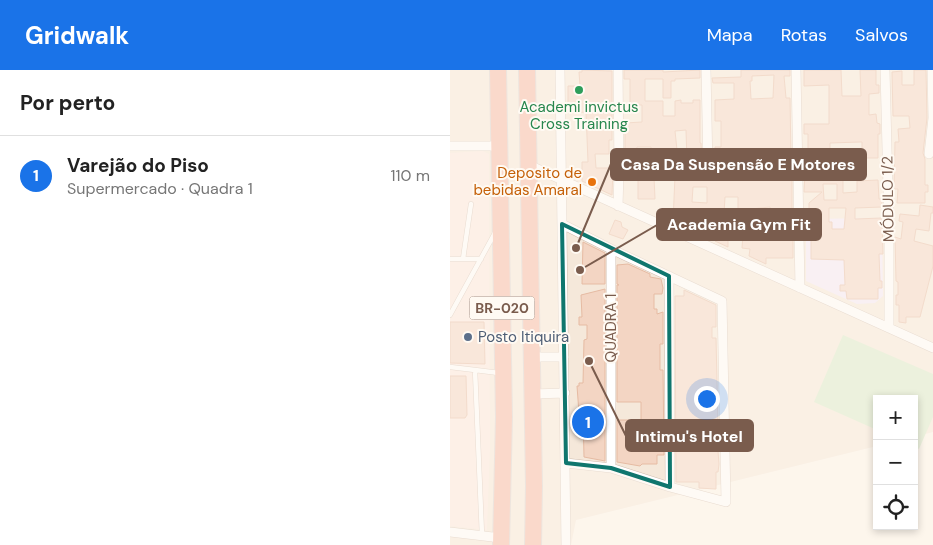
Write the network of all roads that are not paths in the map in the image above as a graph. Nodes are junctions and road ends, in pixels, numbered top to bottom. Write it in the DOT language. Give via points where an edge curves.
graph roads {
  1 [pos="498,70"];
  2 [pos="527,70"];
  3 [pos="560,70"];
  4 [pos="618,70"];
  5 [pos="706,70"];
  6 [pos="796,70"];
  7 [pos="885,70"];
  8 [pos="932,70"];
  9 [pos="450,146"];
  10 [pos="498,146"];
  11 [pos="929,154"];
  12 [pos="798,164"];
  13 [pos="529,166"];
  14 [pos="708,169"];
  15 [pos="619,172"];
  16 [pos="562,180"];
  17 [pos="471,204"];
  18 [pos="618,206"];
  19 [pos="500,224"];
  20 [pos="562,224"];
  21 [pos="611,249"];
  22 [pos="450,259"];
  23 [pos="464,259"];
  24 [pos="481,259"];
  25 [pos="670,276"];
  26 [pos="800,288"];
  27 [pos="450,315"];
  28 [pos="889,328"];
  29 [pos="933,348"];
  30 [pos="532,357"];
  31 [pos="564,357"];
  32 [pos="450,367"];
  33 [pos="475,370"];
  34 [pos="503,374"];
  35 [pos="564,393"];
  36 [pos="533,394"];
  37 [pos="566,463"];
  38 [pos="611,468"];
  39 [pos="670,487"];
  40 [pos="450,532"];
  41 [pos="482,537"];
  42 [pos="501,542"];
  43 [pos="533,545"];
  44 [pos="566,545"];
  1 -- 10 [label="highway, BR-020"];
  2 -- 13 [label="highway, BR-020"];
  3 -- 16 [label="street"];
  4 -- 15 [label="street"];
  5 -- 14 [label="street"];
  6 -- 12 [label="street"];
  7 -- 28 [label="street, MÓDULO 1/2"];
  8 -- 11 [label="street"];
  9 -- 10 [label="street"];
  10 -- 19 [label="highway, BR-020"];
  12 -- 14 [label="street"];
  12 -- 26 [label="street"];
  13 -- 16 [label="street"];
  13 -- 30 [label="highway, BR-020"];
  14 -- 15 [label="street"];
  15 -- 18 [label="street"];
  16 -- 18 [label="street"];
  16 -- 20 [label="street"];
  17 -- 23 [label="lane"];
  18 -- 26 [label="street"];
  19 -- 24 [label="lane"];
  19 -- 34 [label="highway, BR-020"];
  20 -- 21 [label="street"];
  20 -- 31 [label="street"];
  21 -- 25 [label="street"];
  21 -- 38 [label="street, QUADRA 1"];
  22 -- 23 [label="lane"];
  23 -- 24 [label="lane"];
  24 -- 27 [label="lane"];
  25 -- 39 [label="street"];
  25 -- 39 [label="street" via="722,301 726,502"];
  26 -- 28 [label="street"];
  28 -- 29 [label="street"];
  30 -- 31 [label="street"];
  30 -- 36 [label="highway, BR-020"];
  31 -- 35 [label="street"];
  32 -- 33 [label="lane"];
  33 -- 34 [label="lane"];
  33 -- 41 [label="lane"];
  34 -- 42 [label="highway, BR-020"];
  35 -- 36 [label="street"];
  35 -- 37 [label="street"];
  36 -- 43 [label="highway, BR-020"];
  37 -- 38 [label="street"];
  37 -- 44 [label="street"];
  38 -- 39 [label="street"];
  40 -- 41 [label="street"];
  41 -- 42 [label="street"];
}
